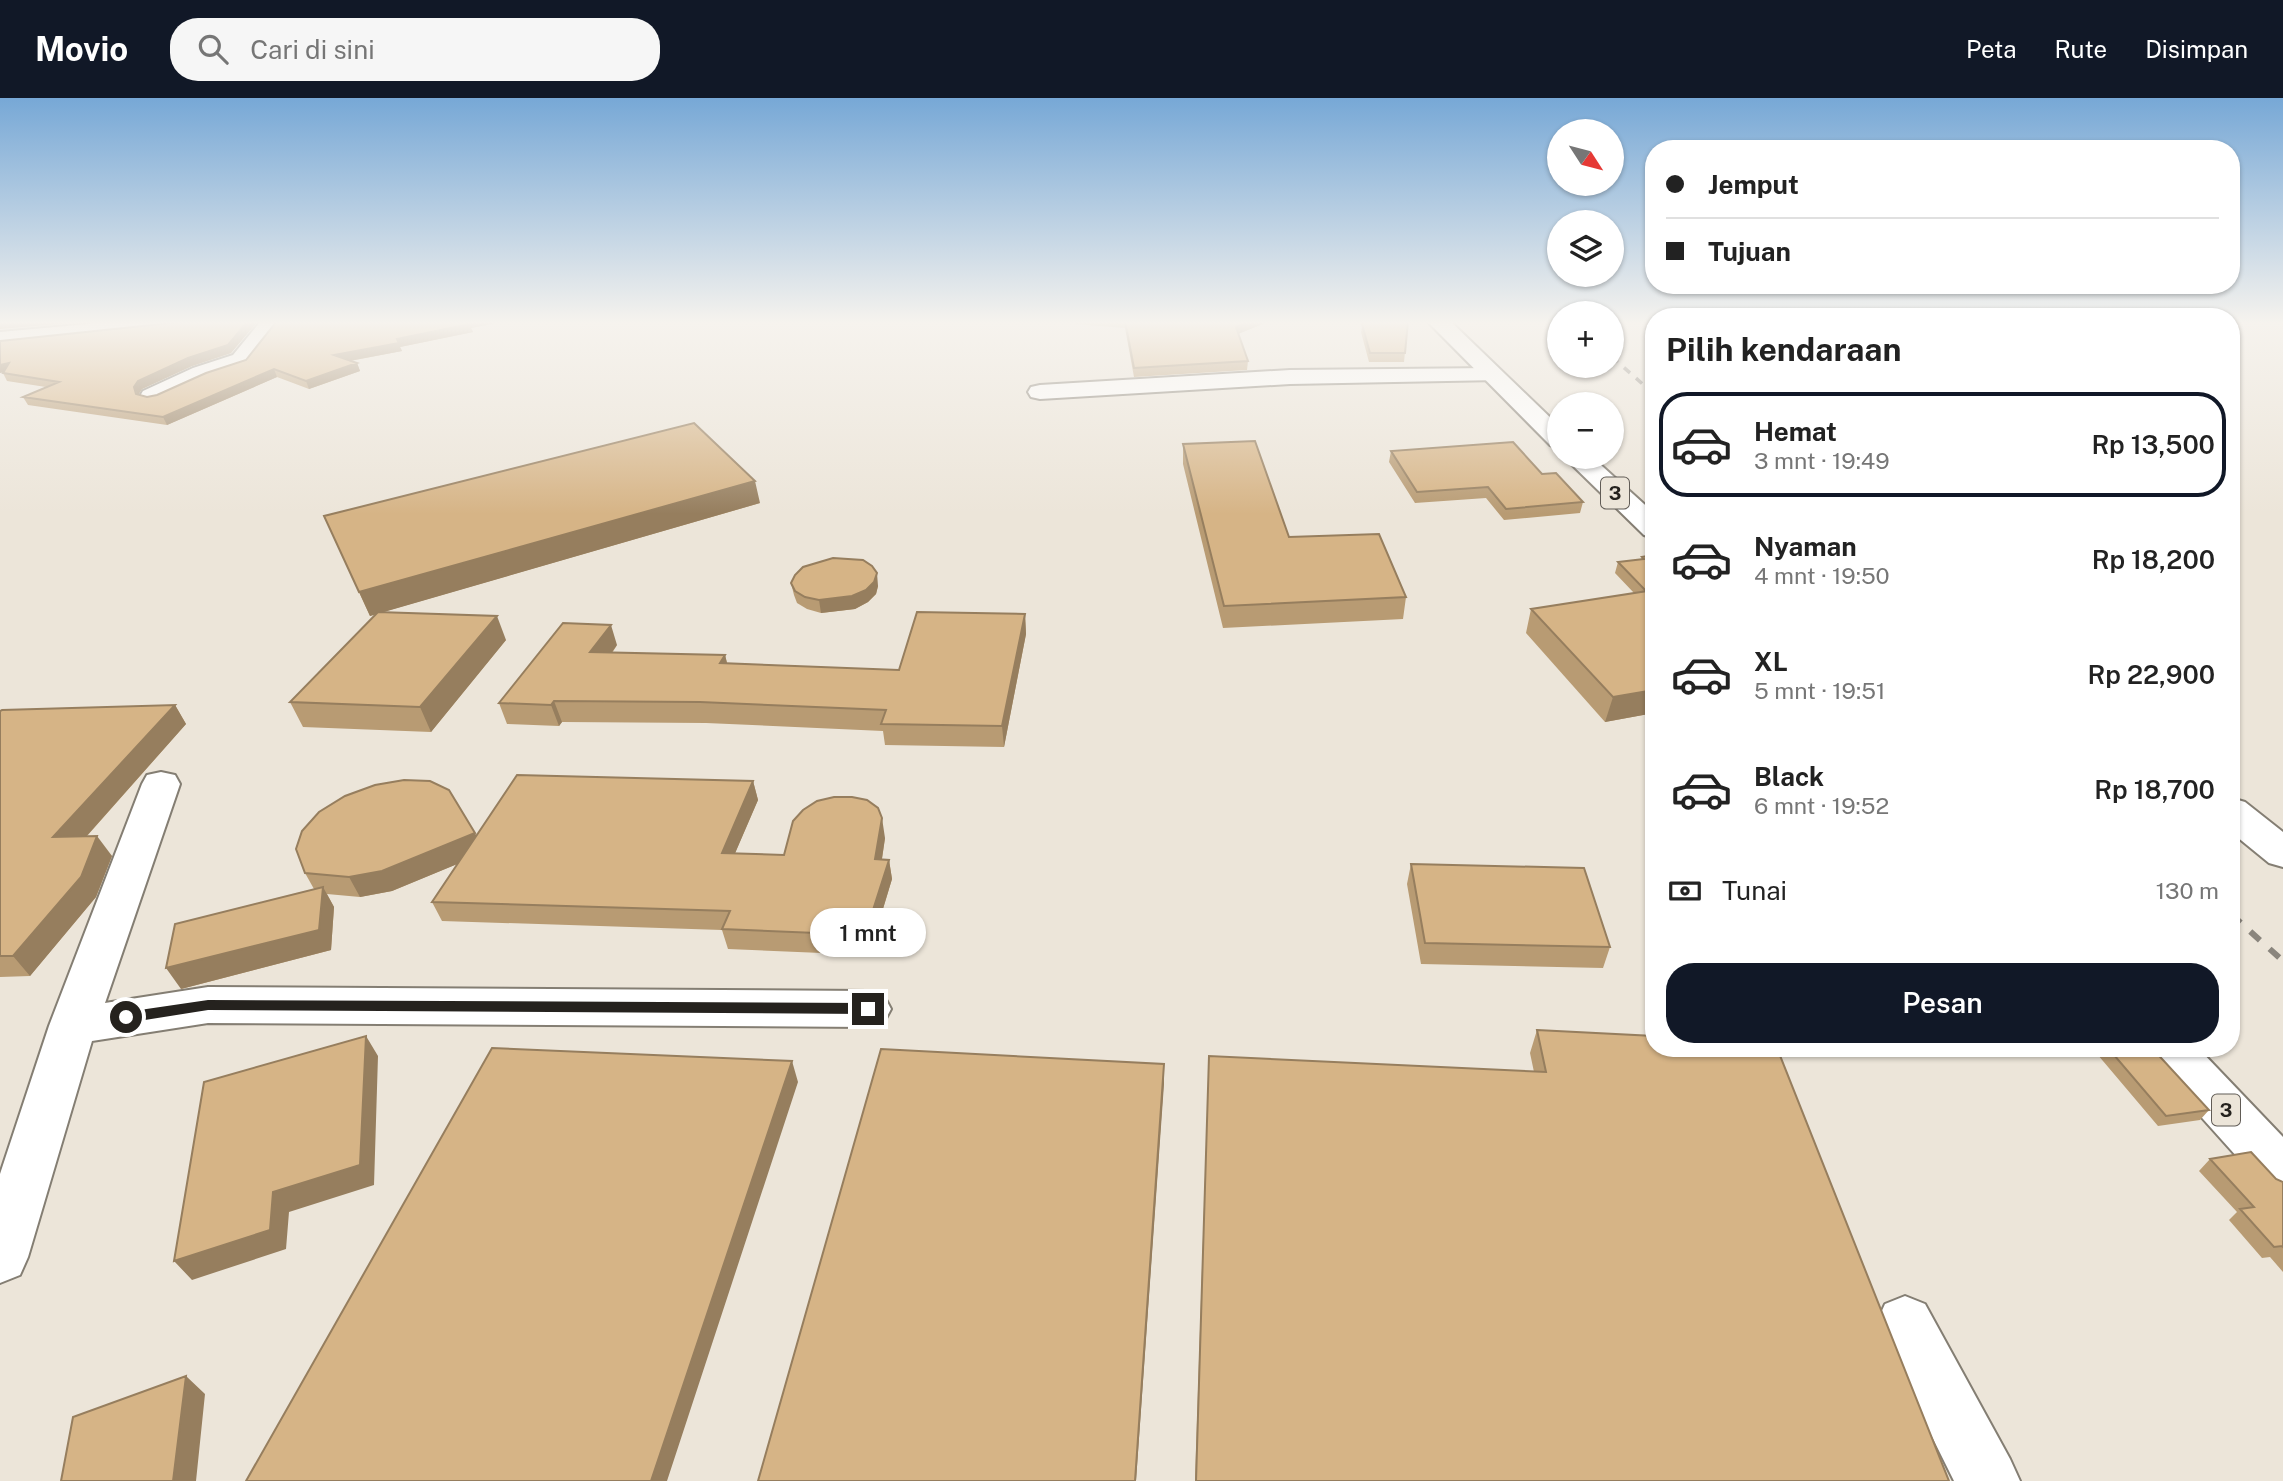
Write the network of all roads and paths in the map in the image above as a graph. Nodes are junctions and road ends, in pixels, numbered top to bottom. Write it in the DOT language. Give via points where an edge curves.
graph roads {
  1 [pos="174,386"];
  2 [pos="1148,386"];
  3 [pos="1501,386"];
  4 [pos="1040,392"];
  5 [pos="152,396"];
  6 [pos="1547,429"];
  7 [pos="1590,469"];
  8 [pos="1645,521"];
  9 [pos="161,784"];
  10 [pos="2240,818"];
  11 [pos="2283,853"];
  12 [pos="868,1009"];
  13 [pos="73,1026"];
  14 [pos="2176,1057"];
  15 [pos="2283,1172"];
  16 [pos="0,1257"];
  17 [pos="1905,1324"];
  18 [pos="1988,1481"];
  1 -- 5 [label="main road"];
  2 -- 4 [label="main road"];
  3 -- 6 [label="main road"];
  7 -- 8 [label="main road, 3"];
  9 -- 13 [label="main road"];
  10 -- 11 [label="main road"];
  12 -- 13 [label="main road" via="208,1005"];
  13 -- 16 [label="main road"];
  14 -- 15 [label="main road, 3"];
  17 -- 18 [label="main road"];
}
